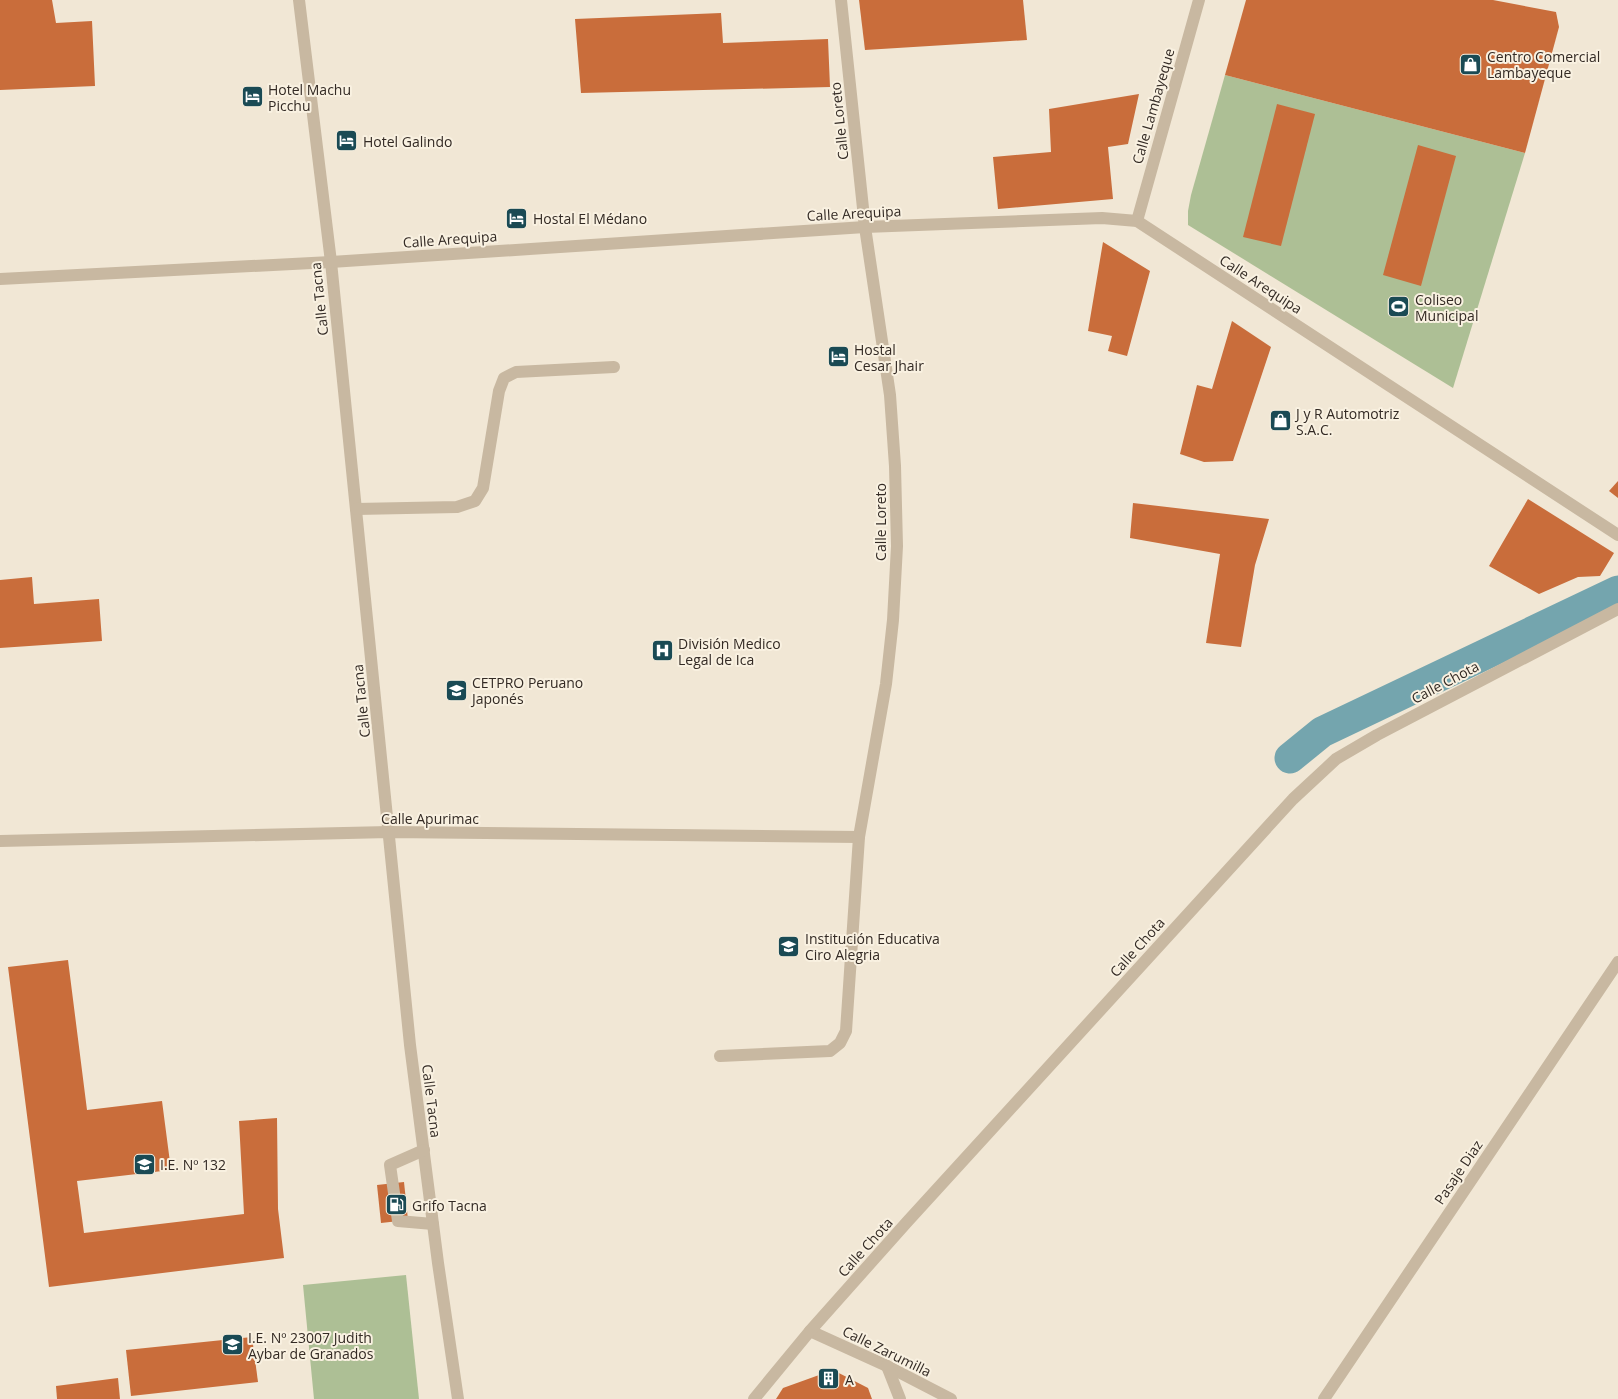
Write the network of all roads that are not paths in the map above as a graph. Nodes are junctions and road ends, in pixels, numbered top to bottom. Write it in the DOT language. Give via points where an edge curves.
graph roads {
  1 [pos="299,0"];
  2 [pos="841,0"];
  3 [pos="1199,0"];
  4 [pos="1137,221"];
  5 [pos="865,227"];
  6 [pos="331,262"];
  7 [pos="0,279"];
  8 [pos="614,367"];
  9 [pos="356,509"];
  10 [pos="1618,536"];
  11 [pos="1618,609"];
  12 [pos="389,832"];
  13 [pos="859,837"];
  14 [pos="0,841"];
  15 [pos="1618,962"];
  16 [pos="720,1056"];
  17 [pos="424,1150"];
  18 [pos="433,1224"];
  19 [pos="810,1331"];
  20 [pos="887,1366"];
  21 [pos="458,1399"];
  22 [pos="754,1399"];
  23 [pos="900,1399"];
  24 [pos="951,1399"];
  25 [pos="1324,1399"];
  1 -- 6 [label="street, Calle Tacna"];
  2 -- 5 [label="street, Calle Loreto"];
  3 -- 4 [label="street, Calle Lambayeque"];
  4 -- 5 [label="street, Calle Arequipa" via="1102,218"];
  4 -- 10 [label="street, Calle Arequipa"];
  5 -- 6 [label="street, Calle Arequipa"];
  5 -- 13 [label="street, Calle Loreto" via="890,395 897,546 886,684"];
  6 -- 7 [label="street, Calle Arequipa"];
  6 -- 9 [label="street, Calle Tacna"];
  8 -- 9 [label="street" via="516,372 504,378 499,390 483,488 475,501 457,508"];
  9 -- 12 [label="street, Calle Tacna"];
  11 -- 19 [label="street, Calle Chota" via="1336,759 1292,799"];
  12 -- 13 [label="street, Calle Apurimac"];
  12 -- 14 [label="street, Calle Apurimac"];
  12 -- 17 [label="street, Calle Tacna" via="410,1046"];
  13 -- 16 [label="street, Calle Loreto" via="846,1031 840,1043 830,1051"];
  15 -- 25 [label="street, Pasaje Diaz"];
  17 -- 18 [label="street, Calle Tacna"];
  17 -- 18 [label="street" via="390,1165 398,1221"];
  18 -- 21 [label="street, Calle Tacna"];
  19 -- 20 [label="street, Calle Zarumilla"];
  19 -- 22 [label="street, Calle Chota"];
  20 -- 23 [label="street"];
  20 -- 24 [label="street, Calle Zarumilla"];
}
